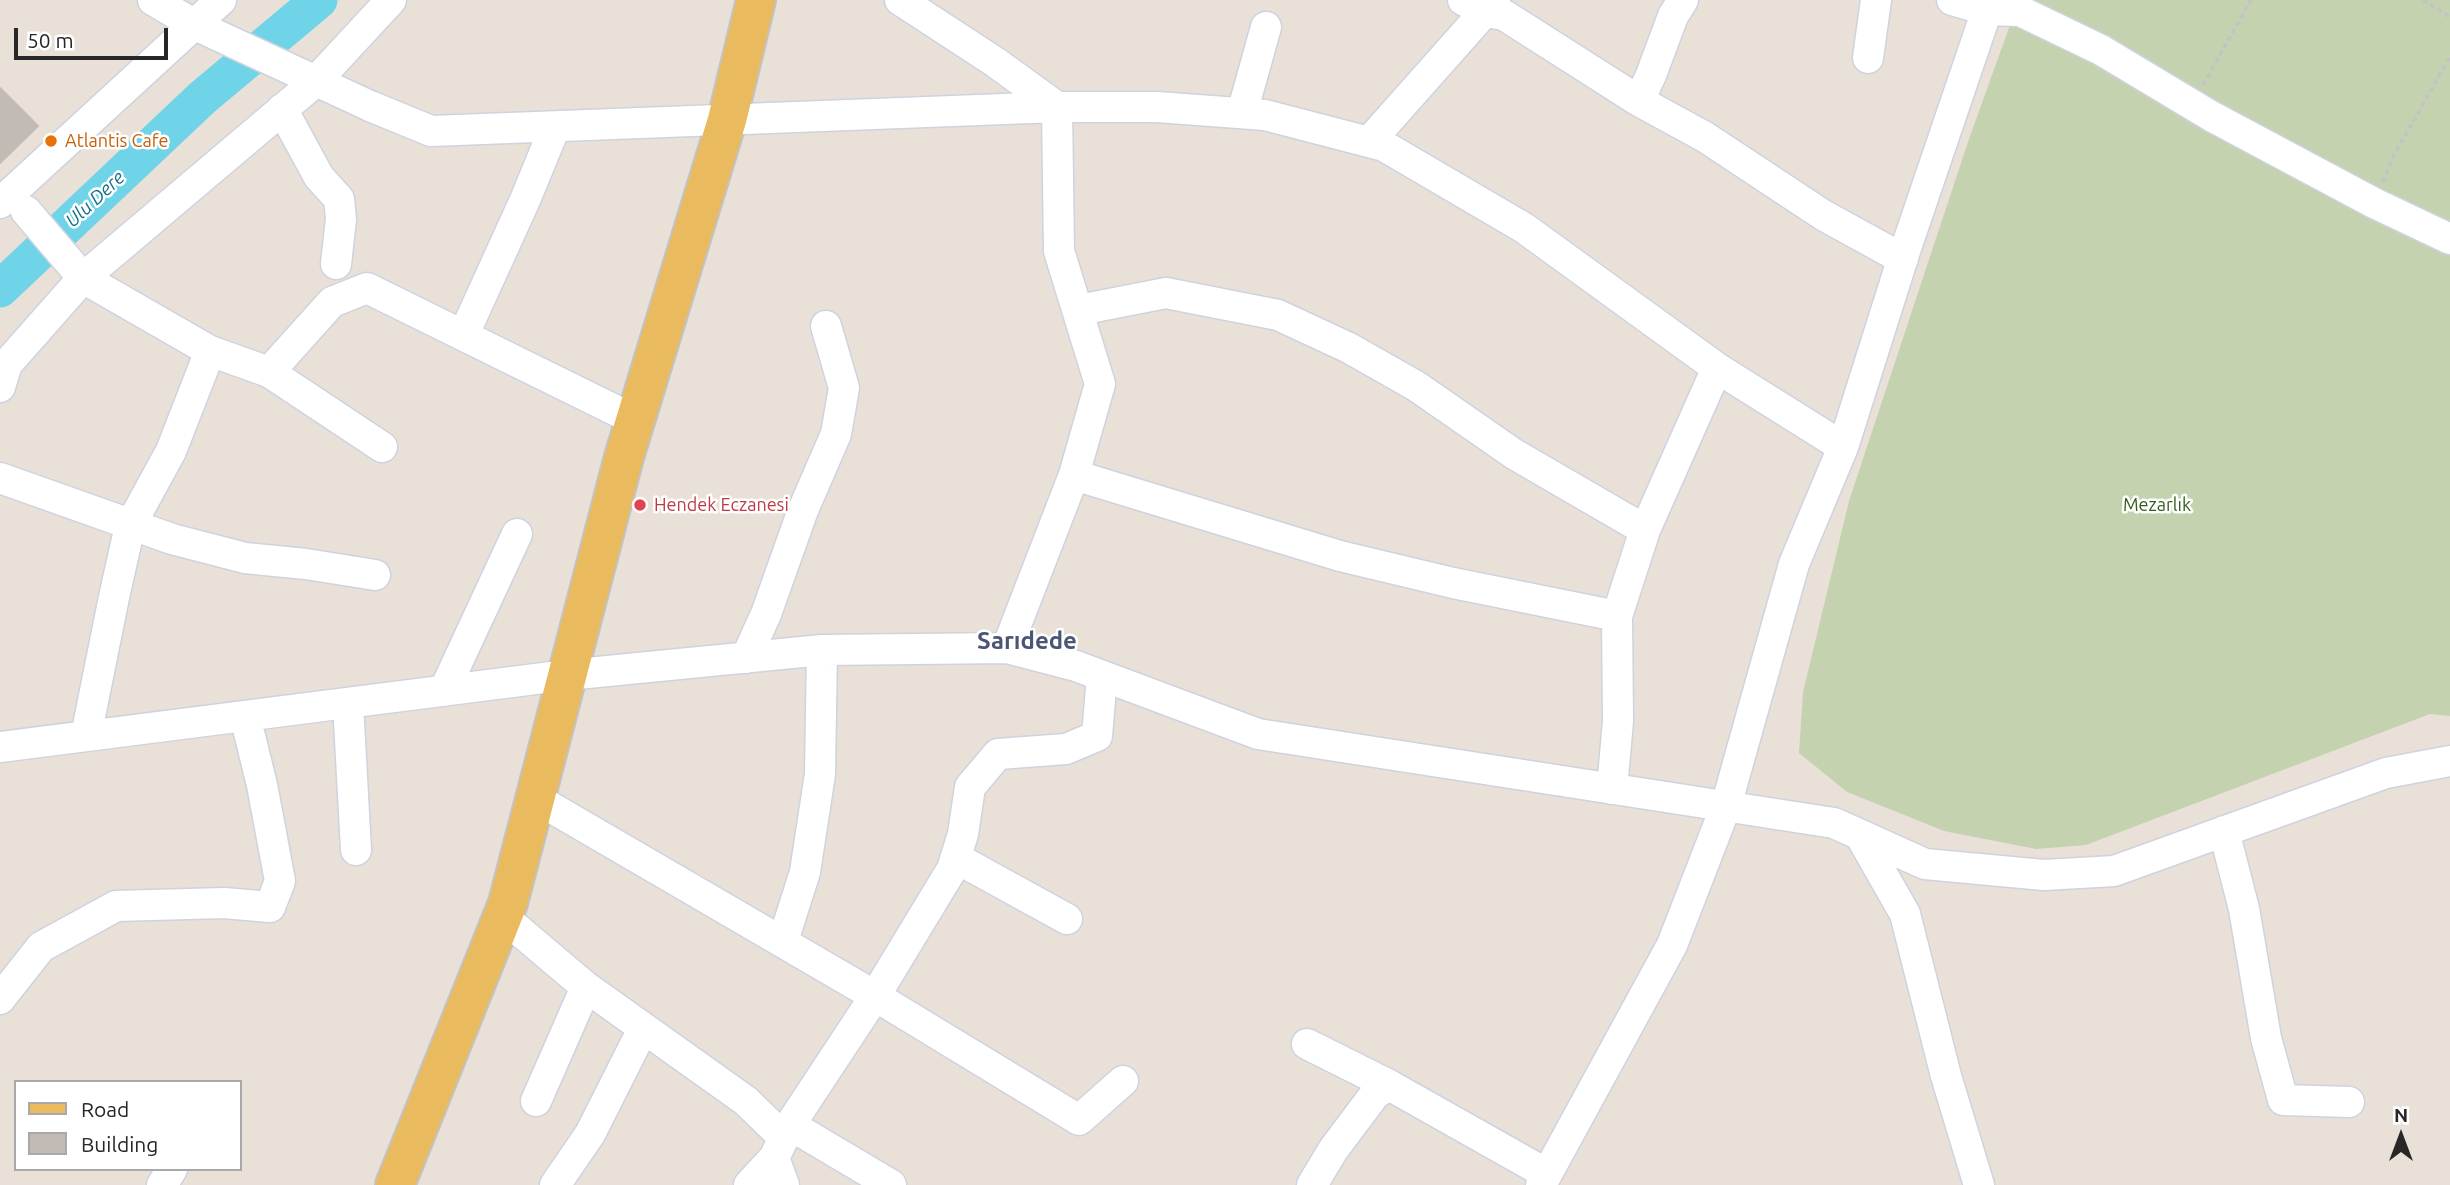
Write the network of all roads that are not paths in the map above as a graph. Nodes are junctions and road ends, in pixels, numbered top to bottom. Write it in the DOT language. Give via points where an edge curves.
graph roads {
  1 [pos="153,0"];
  2 [pos="221,0"];
  3 [pos="391,0"];
  4 [pos="756,0"];
  5 [pos="900,0"];
  6 [pos="1683,0"];
  7 [pos="1877,0"];
  8 [pos="1952,0"];
  9 [pos="1481,4"];
  10 [pos="1987,10"];
  11 [pos="195,25"];
  12 [pos="1266,27"];
  13 [pos="1868,58"];
  14 [pos="316,80"];
  15 [pos="1639,101"];
  16 [pos="1057,107"];
  17 [pos="282,109"];
  18 [pos="1242,113"];
  19 [pos="727,120"];
  20 [pos="555,127"];
  21 [pos="1369,142"];
  22 [pos="13,207"];
  23 [pos="2450,239"];
  24 [pos="1903,259"];
  25 [pos="336,264"];
  26 [pos="83,278"];
  27 [pos="1079,310"];
  28 [pos="826,326"];
  29 [pos="464,334"];
  30 [pos="210,351"];
  31 [pos="1717,368"];
  32 [pos="268,372"];
  33 [pos="0,387"];
  34 [pos="635,420"];
  35 [pos="382,447"];
  36 [pos="1843,447"];
  37 [pos="1074,475"];
  38 [pos="0,478"];
  39 [pos="130,526"];
  40 [pos="1645,530"];
  41 [pos="517,534"];
  42 [pos="375,575"];
  43 [pos="1617,616"];
  44 [pos="1007,648"];
  45 [pos="822,650"];
  46 [pos="746,657"];
  47 [pos="567,675"];
  48 [pos="1102,676"];
  49 [pos="444,691"];
  50 [pos="348,703"];
  51 [pos="245,716"];
  52 [pos="86,736"];
  53 [pos="0,747"];
  54 [pos="2450,761"];
  55 [pos="1612,789"];
  56 [pos="535,798"];
  57 [pos="1726,806"];
  58 [pos="2224,831"];
  59 [pos="1860,835"];
  60 [pos="356,850"];
  61 [pos="956,858"];
  62 [pos="502,916"];
  63 [pos="1068,919"];
  64 [pos="783,941"];
  65 [pos="586,988"];
  66 [pos="875,996"];
  67 [pos="0,999"];
  68 [pos="643,1029"];
  69 [pos="1307,1044"];
  70 [pos="1123,1081"];
  71 [pos="1389,1085"];
  72 [pos="536,1101"];
  73 [pos="2349,1102"];
  74 [pos="783,1152"];
  75 [pos="1544,1180"];
  76 [pos="1974,1180"];
  77 [pos="395,1185"];
  78 [pos="555,1185"];
  79 [pos="748,1185"];
  80 [pos="891,1185"];
  81 [pos="1312,1185"];
  1 -- 11 [label="street"];
  2 -- 11 [label="street"];
  3 -- 14 [label="street"];
  4 -- 19 [label="main road"];
  5 -- 16 [label="street"];
  6 -- 15 [label="street"];
  7 -- 13 [label="street"];
  8 -- 10 [label="street"];
  9 -- 15 [label="street"];
  9 -- 21 [label="street"];
  10 -- 23 [label="street" via="2020,11 2101,50 2374,203"];
  10 -- 24 [label="street"];
  11 -- 14 [label="street"];
  11 -- 22 [label="street"];
  12 -- 18 [label="street"];
  14 -- 17 [label="street"];
  14 -- 20 [label="street" via="431,131"];
  15 -- 24 [label="street"];
  16 -- 18 [label="street"];
  16 -- 19 [label="street"];
  16 -- 27 [label="street" via="1059,251"];
  17 -- 25 [label="street" via="320,177 339,199"];
  17 -- 26 [label="street"];
  18 -- 21 [label="street"];
  19 -- 20 [label="street"];
  19 -- 34 [label="main road"];
  20 -- 29 [label="street"];
  21 -- 31 [label="street" via="1384,146 1524,228"];
  22 -- 26 [label="street"];
  24 -- 36 [label="street"];
  26 -- 30 [label="street"];
  26 -- 33 [label="street" via="7,364"];
  27 -- 37 [label="street" via="1100,384"];
  27 -- 40 [label="street" via="1166,293 1278,315 1416,386 1514,454"];
  28 -- 46 [label="street" via="844,387 836,434"];
  29 -- 32 [label="street" via="367,288 332,302"];
  29 -- 34 [label="street"];
  30 -- 32 [label="street"];
  30 -- 39 [label="street" via="171,451"];
  31 -- 36 [label="street"];
  31 -- 40 [label="street"];
  32 -- 35 [label="street"];
  34 -- 47 [label="main road"];
  36 -- 57 [label="street" via="1794,564"];
  37 -- 43 [label="street" via="1340,556"];
  37 -- 44 [label="street"];
  38 -- 39 [label="street"];
  39 -- 42 [label="street" via="245,558"];
  39 -- 52 [label="street"];
  40 -- 43 [label="street"];
  41 -- 49 [label="street"];
  43 -- 55 [label="street" via="1618,720"];
  44 -- 45 [label="street"];
  44 -- 48 [label="street"];
  45 -- 46 [label="street"];
  45 -- 64 [label="street" via="820,774 805,873"];
  46 -- 47 [label="street"];
  47 -- 49 [label="street"];
  47 -- 56 [label="main road"];
  48 -- 55 [label="street" via="1258,734"];
  48 -- 61 [label="street" via="1097,736 1066,749 998,754 971,787"];
  49 -- 50 [label="street"];
  50 -- 51 [label="street"];
  50 -- 60 [label="street"];
  51 -- 52 [label="street"];
  51 -- 67 [label="street" via="280,881 270,907 224,903 116,906 41,947"];
  52 -- 53 [label="street"];
  54 -- 58 [label="street" via="2386,773"];
  55 -- 57 [label="street"];
  56 -- 62 [label="main road"];
  56 -- 64 [label="street"];
  57 -- 59 [label="street" via="1834,823"];
  57 -- 75 [label="street" via="1672,945"];
  58 -- 59 [label="street" via="2114,871 2044,875 1925,864"];
  58 -- 73 [label="street" via="2283,1100"];
  59 -- 76 [label="street" via="1905,914"];
  61 -- 63 [label="street"];
  61 -- 66 [label="street"];
  62 -- 65 [label="street"];
  62 -- 77 [label="main road"];
  64 -- 66 [label="street"];
  65 -- 68 [label="street"];
  65 -- 72 [label="street"];
  66 -- 70 [label="street" via="1079,1120"];
  66 -- 74 [label="street"];
  68 -- 74 [label="street" via="746,1101"];
  68 -- 78 [label="street" via="590,1134"];
  69 -- 71 [label="street"];
  71 -- 75 [label="street"];
  71 -- 81 [label="street" via="1375,1094"];
  74 -- 79 [label="street"];
  74 -- 80 [label="street"];
}
